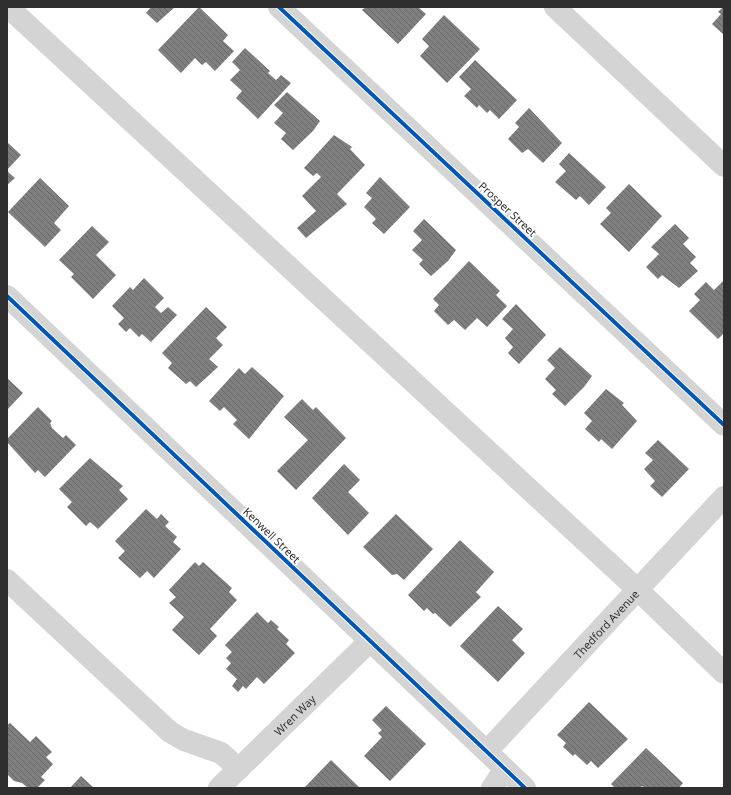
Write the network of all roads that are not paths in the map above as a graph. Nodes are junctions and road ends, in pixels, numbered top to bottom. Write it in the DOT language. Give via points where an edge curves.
graph roads {
  1 [pos="8,7"];
  2 [pos="280,7"];
  3 [pos="555,7"];
  4 [pos="724,166"];
  5 [pos="7,296"];
  6 [pos="724,425"];
  7 [pos="724,497"];
  8 [pos="7,580"];
  9 [pos="637,589"];
  10 [pos="370,641"];
  11 [pos="724,673"];
  12 [pos="487,751"];
  13 [pos="239,768"];
  14 [pos="505,769"];
  15 [pos="219,788"];
  16 [pos="492,788"];
  17 [pos="525,788"];
  1 -- 9 [label="street"];
  2 -- 6 [label="street, Prosper Street"];
  3 -- 4 [label="street"];
  5 -- 10 [label="street, Kenwell Street"];
  7 -- 9 [label="street, Thedford Avenue"];
  8 -- 13 [label="street" via="170,732 184,740 221,753"];
  9 -- 11 [label="street"];
  9 -- 12 [label="street, Thedford Avenue"];
  10 -- 12 [label="street, Kenwell Street"];
  10 -- 13 [label="street, Wren Way"];
  12 -- 14 [label="street, Kenwell Street"];
  13 -- 15 [label="street, Wren Way"];
  14 -- 16 [label="street"];
  14 -- 17 [label="street, Kenwell Street"];
}
